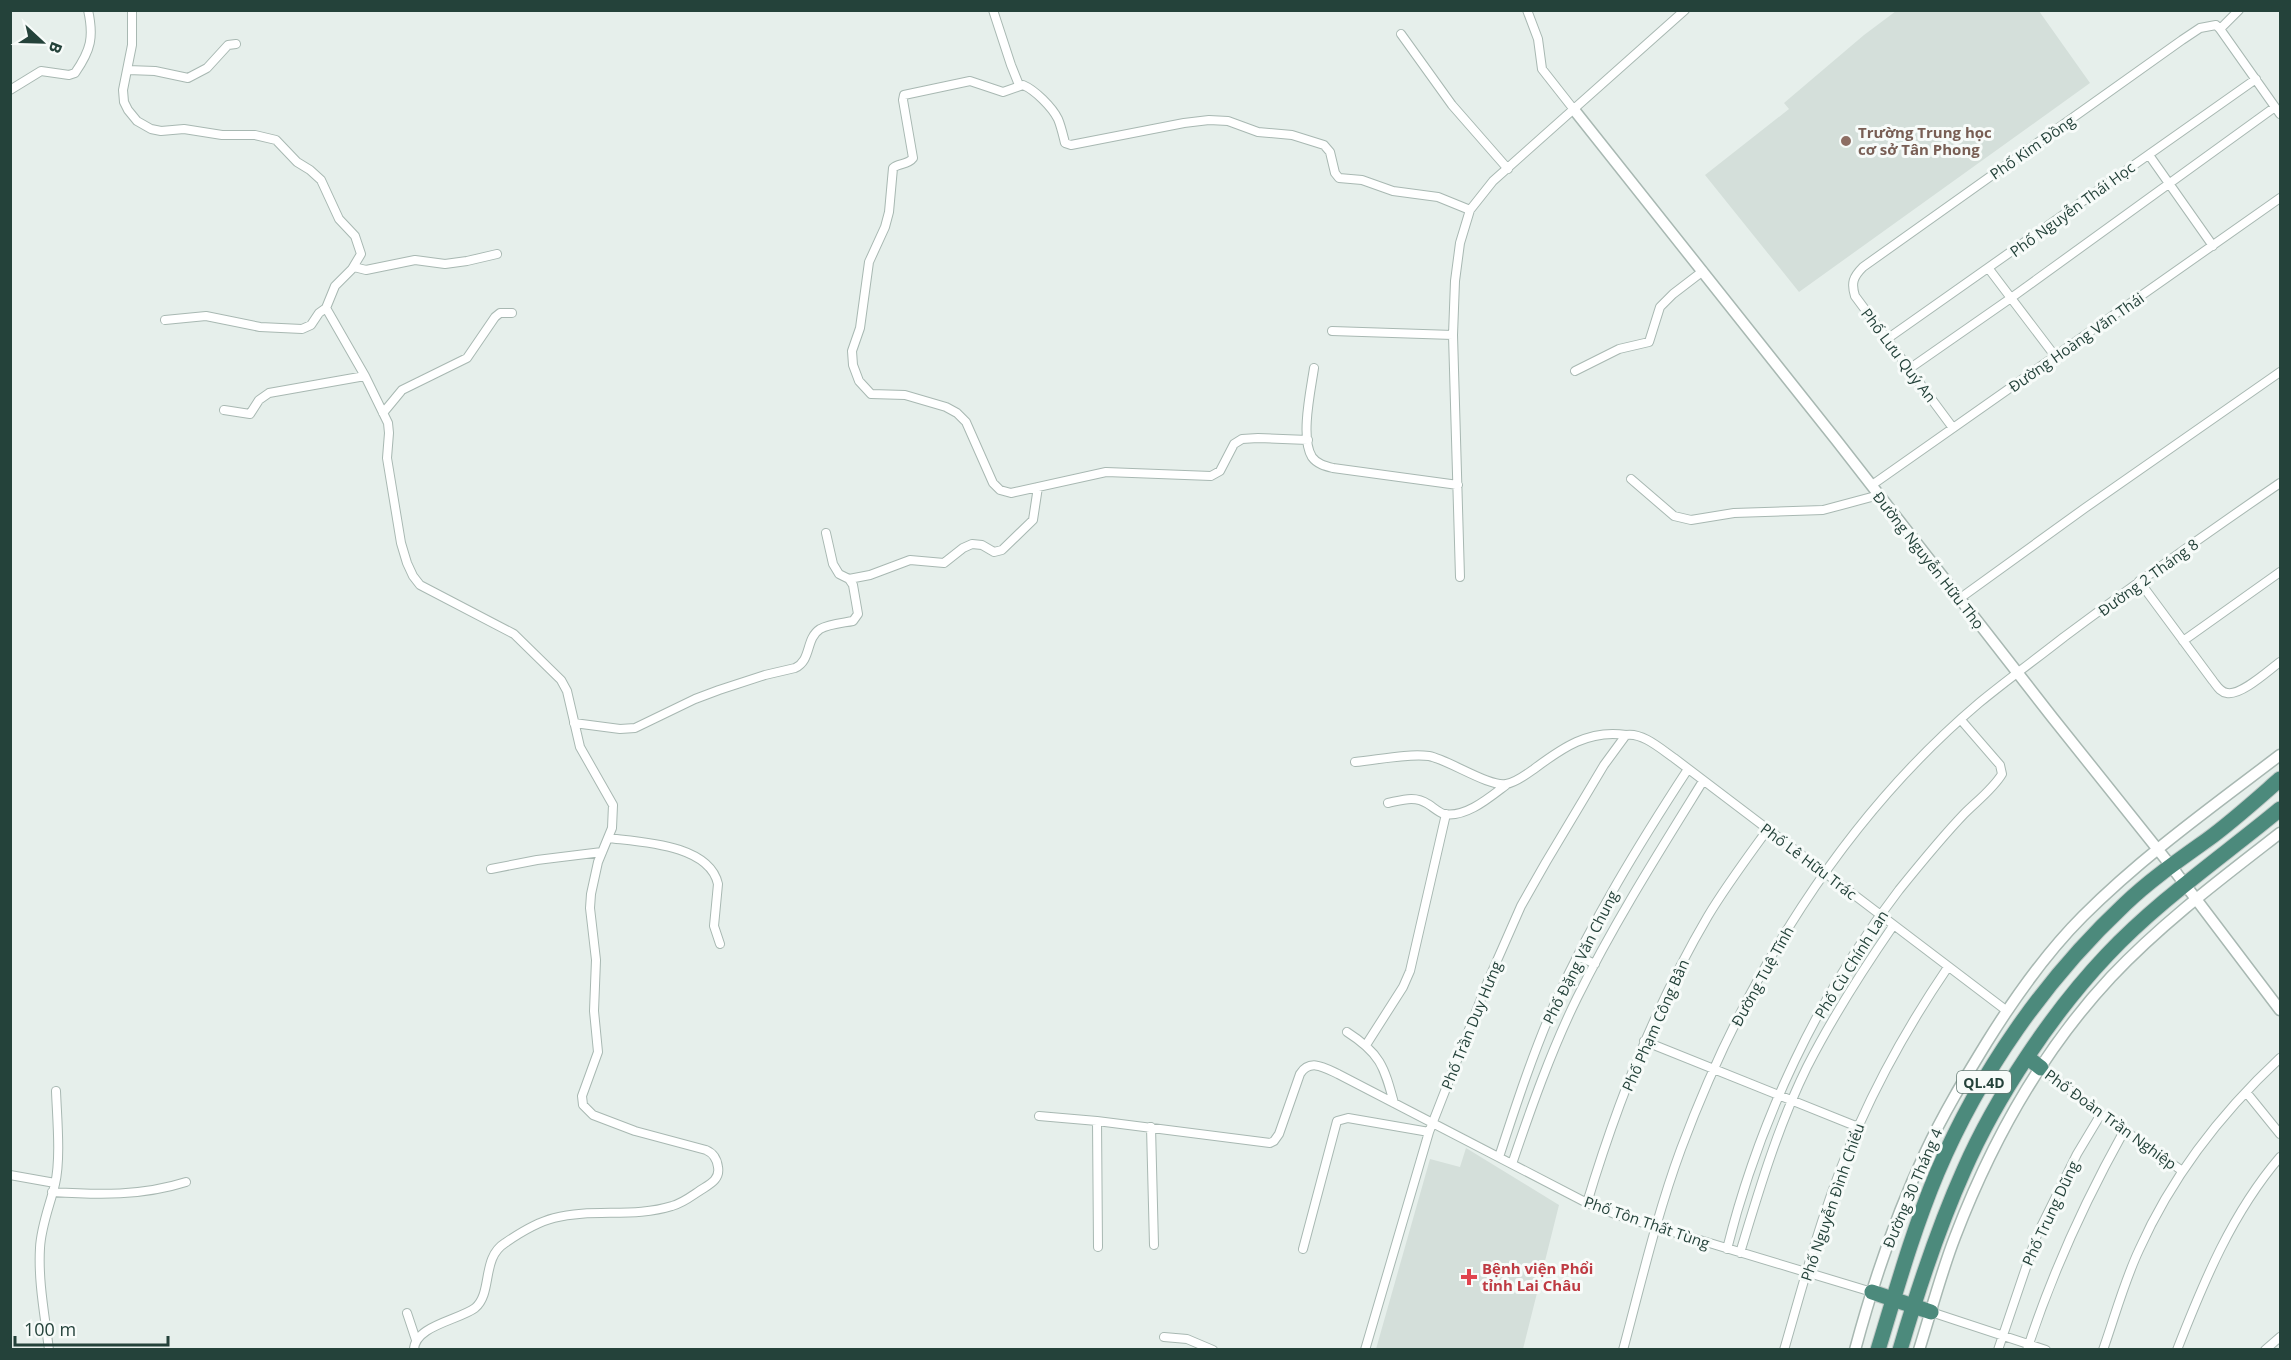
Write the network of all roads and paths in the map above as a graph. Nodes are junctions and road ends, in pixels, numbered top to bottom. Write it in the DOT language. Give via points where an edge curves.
graph roads {
  1 [pos="88,10"];
  2 [pos="132,10"];
  3 [pos="993,10"];
  4 [pos="1527,10"];
  5 [pos="1685,10"];
  6 [pos="2239,10"];
  7 [pos="2218,27"];
  8 [pos="1401,34"];
  9 [pos="236,44"];
  10 [pos="128,70"];
  11 [pos="2256,79"];
  12 [pos="1020,85"];
  13 [pos="10,90"];
  14 [pos="2278,110"];
  15 [pos="1575,111"];
  16 [pos="2149,154"];
  17 [pos="1508,169"];
  18 [pos="2169,184"];
  19 [pos="2280,198"];
  20 [pos="1470,210"];
  21 [pos="2213,246"];
  22 [pos="497,254"];
  23 [pos="354,267"];
  24 [pos="1989,269"];
  25 [pos="1703,271"];
  26 [pos="1853,279"];
  27 [pos="2011,298"];
  28 [pos="326,308"];
  29 [pos="512,313"];
  30 [pos="165,320"];
  31 [pos="1332,331"];
  32 [pos="1453,335"];
  33 [pos="1887,339"];
  34 [pos="2055,356"];
  35 [pos="1314,368"];
  36 [pos="1909,369"];
  37 [pos="1575,371"];
  38 [pos="2280,372"];
  39 [pos="365,376"];
  40 [pos="224,410"];
  41 [pos="383,413"];
  42 [pos="1953,429"];
  43 [pos="1308,440"];
  44 [pos="1631,479"];
  45 [pos="2280,483"];
  46 [pos="1458,485"];
  47 [pos="1872,485"];
  48 [pos="1038,487"];
  49 [pos="1879,495"];
  50 [pos="826,533"];
  51 [pos="2280,572"];
  52 [pos="1460,577"];
  53 [pos="849,579"];
  54 [pos="2139,581"];
  55 [pos="1959,599"];
  56 [pos="2183,641"];
  57 [pos="2280,662"];
  58 [pos="2017,673"];
  59 [pos="1961,720"];
  60 [pos="574,723"];
  61 [pos="1626,735"];
  62 [pos="2280,755"];
  63 [pos="1355,762"];
  64 [pos="1688,769"];
  65 [pos="2280,779"];
  66 [pos="1703,781"];
  67 [pos="1506,785"];
  68 [pos="1388,803"];
  69 [pos="2280,809"];
  70 [pos="1446,814"];
  71 [pos="1768,830"];
  72 [pos="2280,833"];
  73 [pos="608,838"];
  74 [pos="2158,849"];
  75 [pos="602,852"];
  76 [pos="2171,866"];
  77 [pos="490,869"];
  78 [pos="1826,872"];
  79 [pos="2185,884"];
  80 [pos="2196,899"];
  81 [pos="1880,915"];
  82 [pos="1893,926"];
  83 [pos="720,944"];
  84 [pos="1578,956"];
  85 [pos="1595,964"];
  86 [pos="1948,967"];
  87 [pos="2280,1010"];
  88 [pos="2007,1011"];
  89 [pos="1347,1032"];
  90 [pos="1644,1041"];
  91 [pos="1366,1045"];
  92 [pos="2028,1058"];
  93 [pos="2280,1058"];
  94 [pos="1713,1068"];
  95 [pos="2041,1068"];
  96 [pos="56,1091"];
  97 [pos="2246,1092"];
  98 [pos="1779,1094"];
  99 [pos="1792,1100"];
  100 [pos="1394,1103"];
  101 [pos="2101,1114"];
  102 [pos="1039,1116"];
  103 [pos="1097,1121"];
  104 [pos="1433,1122"];
  105 [pos="1858,1126"];
  106 [pos="1151,1127"];
  107 [pos="2124,1131"];
  108 [pos="1429,1132"];
  109 [pos="2280,1134"];
  110 [pos="1499,1157"];
  111 [pos="2280,1157"];
  112 [pos="1512,1164"];
  113 [pos="2181,1170"];
  114 [pos="10,1175"];
  115 [pos="186,1182"];
  116 [pos="55,1183"];
  117 [pos="52,1192"];
  118 [pos="1587,1203"];
  119 [pos="1656,1227"];
  120 [pos="1154,1245"];
  121 [pos="1098,1246"];
  122 [pos="1303,1249"];
  123 [pos="1727,1249"];
  124 [pos="1740,1253"];
  125 [pos="1806,1272"];
  126 [pos="1872,1292"];
  127 [pos="1893,1300"];
  128 [pos="1913,1306"];
  129 [pos="1931,1312"];
  130 [pos="406,1313"];
  131 [pos="2002,1335"];
  132 [pos="1164,1337"];
  133 [pos="2280,1337"];
  134 [pos="415,1345"];
  135 [pos="2028,1347"];
  136 [pos="49,1350"];
  137 [pos="1213,1350"];
  138 [pos="1365,1350"];
  139 [pos="1623,1350"];
  140 [pos="1784,1350"];
  141 [pos="1855,1350"];
  142 [pos="1878,1350"];
  143 [pos="1900,1350"];
  144 [pos="1919,1350"];
  145 [pos="1998,1350"];
  146 [pos="2046,1350"];
  147 [pos="2103,1350"];
  148 [pos="2177,1350"];
  149 [pos="2265,1350"];
  1 -- 13 [label="street" via="91,42 75,73 41,71"];
  2 -- 10 [label="street"];
  3 -- 12 [label="street"];
  4 -- 15 [label="street" via="1538,39 1542,69"];
  5 -- 15 [label="street"];
  6 -- 7 [label="street"];
  7 -- 11 [label="street"];
  7 -- 26 [label="street, Phố Kim Đồng" via="2200,28 2182,40 1921,224 1863,267"];
  8 -- 17 [label="street" via="1452,105"];
  9 -- 10 [label="street" via="228,45 207,68 188,78"];
  10 -- 23 [label="street" via="124,102 137,120 151,129 266,137 276,140 297,162 317,175 342,225 359,244 361,254"];
  11 -- 14 [label="street"];
  11 -- 16 [label="street, Phố Nguyễn Thái Học"];
  12 -- 20 [label="street" via="1030,89 1053,111 1067,144 1184,123 1228,121 1258,132 1292,135 1324,145 1339,178 1438,197"];
  12 -- 48 [label="street" via="1003,92 969,81 904,95 912,158 893,168 889,212 869,262 852,358 859,381 871,394 905,395 957,412 966,422 990,477 1000,490 1018,493"];
  14 -- 18 [label="street"];
  15 -- 17 [label="street"];
  15 -- 25 [label="street, Đường Nguyễn Hữu Thọ"];
  16 -- 18 [label="street"];
  16 -- 24 [label="street, Phố Nguyễn Thái Học"];
  17 -- 20 [label="street"];
  18 -- 21 [label="street"];
  18 -- 27 [label="street"];
  19 -- 21 [label="street, Đường Hoàng Văn Thái"];
  20 -- 32 [label="street" via="1457,265"];
  21 -- 34 [label="street, Đường Hoàng Văn Thái"];
  22 -- 23 [label="street" via="445,264 415,260 366,270"];
  23 -- 28 [label="street" via="335,286"];
  24 -- 27 [label="street"];
  24 -- 33 [label="street, Phố Nguyễn Thái Học"];
  25 -- 37 [label="street" via="1660,306 1649,342 1619,349"];
  25 -- 47 [label="street, Đường Nguyễn Hữu Thọ"];
  26 -- 33 [label="street, Phố Lưu Quý An" via="1855,296"];
  27 -- 34 [label="street"];
  27 -- 36 [label="street"];
  28 -- 30 [label="street" via="303,329 260,327 206,316"];
  28 -- 39 [label="street"];
  29 -- 41 [label="street" via="495,317 467,358 402,390"];
  31 -- 32 [label="street"];
  32 -- 46 [label="street"];
  33 -- 36 [label="street, Phố Lưu Quý An"];
  34 -- 42 [label="street, Đường Hoàng Văn Thái"];
  35 -- 43 [label="street"];
  36 -- 42 [label="street, Phố Lưu Quý An"];
  38 -- 55 [label="street"];
  39 -- 40 [label="street" via="269,393 250,414"];
  39 -- 41 [label="street"];
  41 -- 60 [label="street" via="388,423 387,458 401,543 413,576 420,585 521,639 561,680"];
  42 -- 47 [label="street, Đường Hoàng Văn Thái"];
  43 -- 46 [label="street" via="1312,457 1323,465"];
  43 -- 48 [label="street" via="1242,439 1234,444 1220,471 1211,476 1107,472"];
  44 -- 49 [label="street" via="1674,516 1691,520 1734,513 1823,510"];
  45 -- 54 [label="street, Đường 2 Tháng 8"];
  46 -- 52 [label="street"];
  47 -- 49 [label="street, Đường Nguyễn Hữu Thọ"];
  48 -- 53 [label="street" via="1033,520 1002,550 994,552 972,544 944,563 910,560 870,576"];
  49 -- 55 [label="street, Đường Nguyễn Hữu Thọ"];
  50 -- 53 [label="street" via="832,564"];
  51 -- 56 [label="street"];
  53 -- 60 [label="street" via="857,618 818,631 807,658 799,666 737,683 635,728"];
  54 -- 56 [label="street"];
  54 -- 58 [label="street, Đường 2 Tháng 8"];
  55 -- 58 [label="street, Đường Nguyễn Hữu Thọ"];
  56 -- 57 [label="street" via="2218,688 2228,694 2240,691"];
  58 -- 59 [label="street, Đường Tuệ Tĩnh"];
  58 -- 74 [label="street, Đường Nguyễn Hữu Thọ"];
  59 -- 78 [label="street, Đường Tuệ Tĩnh" via="1909,770"];
  59 -- 81 [label="street, Phố Cù Chính Lan" via="2000,765 2002,774 1926,857"];
  60 -- 73 [label="street" via="580,747 613,805"];
  61 -- 64 [label="street, Phố Lê Hữu Trác" via="1655,745"];
  61 -- 67 [label="street" via="1602,735 1572,743"];
  61 -- 104 [label="street, Phố Trần Duy Hưng" via="1604,765 1521,906"];
  62 -- 74 [label="street, QL.4D"];
  63 -- 67 [label="street" via="1428,756"];
  64 -- 66 [label="street, Phố Lê Hữu Trác"];
  64 -- 84 [label="street, Phố Đặng Văn Chung" via="1632,857"];
  65 -- 76 [label="highway, QL.4D"];
  66 -- 71 [label="street, Phố Lê Hữu Trác"];
  66 -- 85 [label="street, Phố Đặng Văn Chung"];
  67 -- 70 [label="street" via="1477,805"];
  68 -- 70 [label="street" via="1420,800"];
  69 -- 79 [label="highway, QL.4D"];
  70 -- 91 [label="street" via="1410,971"];
  71 -- 78 [label="street, Phố Lê Hữu Trác"];
  71 -- 90 [label="street, Phố Phạm Công Bân" via="1709,914"];
  72 -- 80 [label="street, QL.4D"];
  73 -- 75 [label="street"];
  73 -- 83 [label="street" via="671,846 708,867 718,884 714,926"];
  74 -- 76 [label="street, Đường Nguyễn Hữu Thọ"];
  74 -- 88 [label="street, Đường 30 Tháng 4 / QL.4D" via="2082,917"];
  75 -- 77 [label="street"];
  75 -- 134 [label="street" via="592,884 590,908 596,960 594,1011 598,1052 582,1096 584,1105 593,1115 634,1131 711,1152 717,1160 717,1176 673,1206 554,1218 507,1241 491,1259 478,1304 428,1330"];
  76 -- 79 [label="street, Đường Nguyễn Hữu Thọ"];
  76 -- 127 [label="highway, Đường 30 Tháng 4 / QL.4D" via="2127,901 2081,948 2010,1040 1969,1107 1937,1173"];
  78 -- 81 [label="street, Phố Lê Hữu Trác"];
  78 -- 94 [label="street, Đường Tuệ Tĩnh" via="1771,956"];
  79 -- 80 [label="street, Đường Nguyễn Hữu Thọ"];
  79 -- 92 [label="highway, QL.4D" via="2107,955 2063,1006"];
  80 -- 87 [label="street, Đường Nguyễn Hữu Thọ"];
  80 -- 95 [label="street, QL.4D" via="2111,977"];
  81 -- 82 [label="street, Phố Lê Hữu Trác"];
  81 -- 98 [label="street, Phố Cù Chính Lan" via="1829,998"];
  82 -- 86 [label="street, Phố Lê Hữu Trác"];
  82 -- 99 [label="street, Phố Cù Chính Lan" via="1825,1034"];
  84 -- 85 [label="street"];
  84 -- 110 [label="street, Phố Đặng Văn Chung" via="1540,1039"];
  85 -- 112 [label="street, Phố Đặng Văn Chung" via="1555,1049"];
  86 -- 88 [label="street, Phố Lê Hữu Trác"];
  86 -- 105 [label="street, Phố Nguyễn Đình Chiểu" via="1897,1047"];
  88 -- 126 [label="street, Đường 30 Tháng 4 / QL.4D" via="1925,1153"];
  89 -- 91 [label="street"];
  90 -- 94 [label="street"];
  90 -- 118 [label="street, Phố Phạm Công Bân"];
  91 -- 100 [label="street" via="1380,1063"];
  92 -- 95 [label="highway"];
  92 -- 128 [label="highway, QL.4D" via="1964,1168"];
  93 -- 97 [label="street"];
  94 -- 98 [label="street"];
  94 -- 119 [label="street, Đường Tuệ Tĩnh"];
  95 -- 101 [label="street, Phố Đoàn Trần Nghiệp"];
  95 -- 129 [label="street, QL.4D" via="2004,1129 1968,1204"];
  96 -- 116 [label="street"];
  97 -- 109 [label="street"];
  97 -- 113 [label="street"];
  98 -- 99 [label="street"];
  98 -- 123 [label="street, Phố Cù Chính Lan" via="1748,1176"];
  99 -- 105 [label="street"];
  99 -- 124 [label="street, Phố Cù Chính Lan"];
  100 -- 104 [label="street, Phố Tôn Thất Tùng"];
  100 -- 106 [label="street, Phố Tôn Thất Tùng" via="1338,1074 1307,1065 1274,1141"];
  101 -- 107 [label="street, Phố Đoàn Trần Nghiệp"];
  101 -- 131 [label="street, Phố Trung Dũng" via="2037,1235"];
  102 -- 103 [label="street"];
  103 -- 106 [label="street"];
  103 -- 121 [label="street"];
  104 -- 108 [label="street, Phố Trần Duy Hưng"];
  104 -- 110 [label="street, Phố Tôn Thất Tùng"];
  105 -- 125 [label="street, Phố Nguyễn Đình Chiểu"];
  106 -- 120 [label="street"];
  107 -- 113 [label="street, Phố Đoàn Trần Nghiệp"];
  107 -- 135 [label="street, Phố Trung Dũng" via="2063,1251"];
  108 -- 122 [label="street" via="1348,1118 1337,1121"];
  108 -- 138 [label="street, Phố Trần Duy Hưng"];
  110 -- 112 [label="street, Phố Tôn Thất Tùng"];
  111 -- 148 [label="street" via="2237,1218"];
  112 -- 118 [label="street, Phố Tôn Thất Tùng"];
  113 -- 147 [label="street" via="2138,1251"];
  114 -- 116 [label="street"];
  115 -- 117 [label="street" via="161,1190 119,1194"];
  116 -- 117 [label="street"];
  117 -- 136 [label="street" via="40,1245"];
  118 -- 119 [label="street, Phố Tôn Thất Tùng"];
  119 -- 123 [label="street, Phố Tôn Thất Tùng"];
  119 -- 139 [label="street, Đường Tuệ Tĩnh"];
  123 -- 124 [label="street, Phố Tôn Thất Tùng"];
  124 -- 125 [label="street, Phố Tôn Thất Tùng"];
  125 -- 126 [label="street, Phố Tôn Thất Tùng"];
  125 -- 140 [label="street, Phố Nguyễn Đình Chiểu"];
  126 -- 127 [label="highway"];
  126 -- 141 [label="street, Đường 30 Tháng 4 / QL.4D"];
  127 -- 128 [label="highway"];
  127 -- 142 [label="highway, Đường 30 Tháng 4 / QL.4D"];
  128 -- 129 [label="highway"];
  128 -- 143 [label="highway, QL.4D"];
  129 -- 131 [label="street"];
  129 -- 144 [label="street, QL.4D"];
  130 -- 134 [label="street"];
  131 -- 135 [label="street"];
  131 -- 145 [label="street, Phố Trung Dũng"];
  132 -- 137 [label="street" via="1187,1339"];
  133 -- 149 [label="street"];
  135 -- 146 [label="street"];
}
